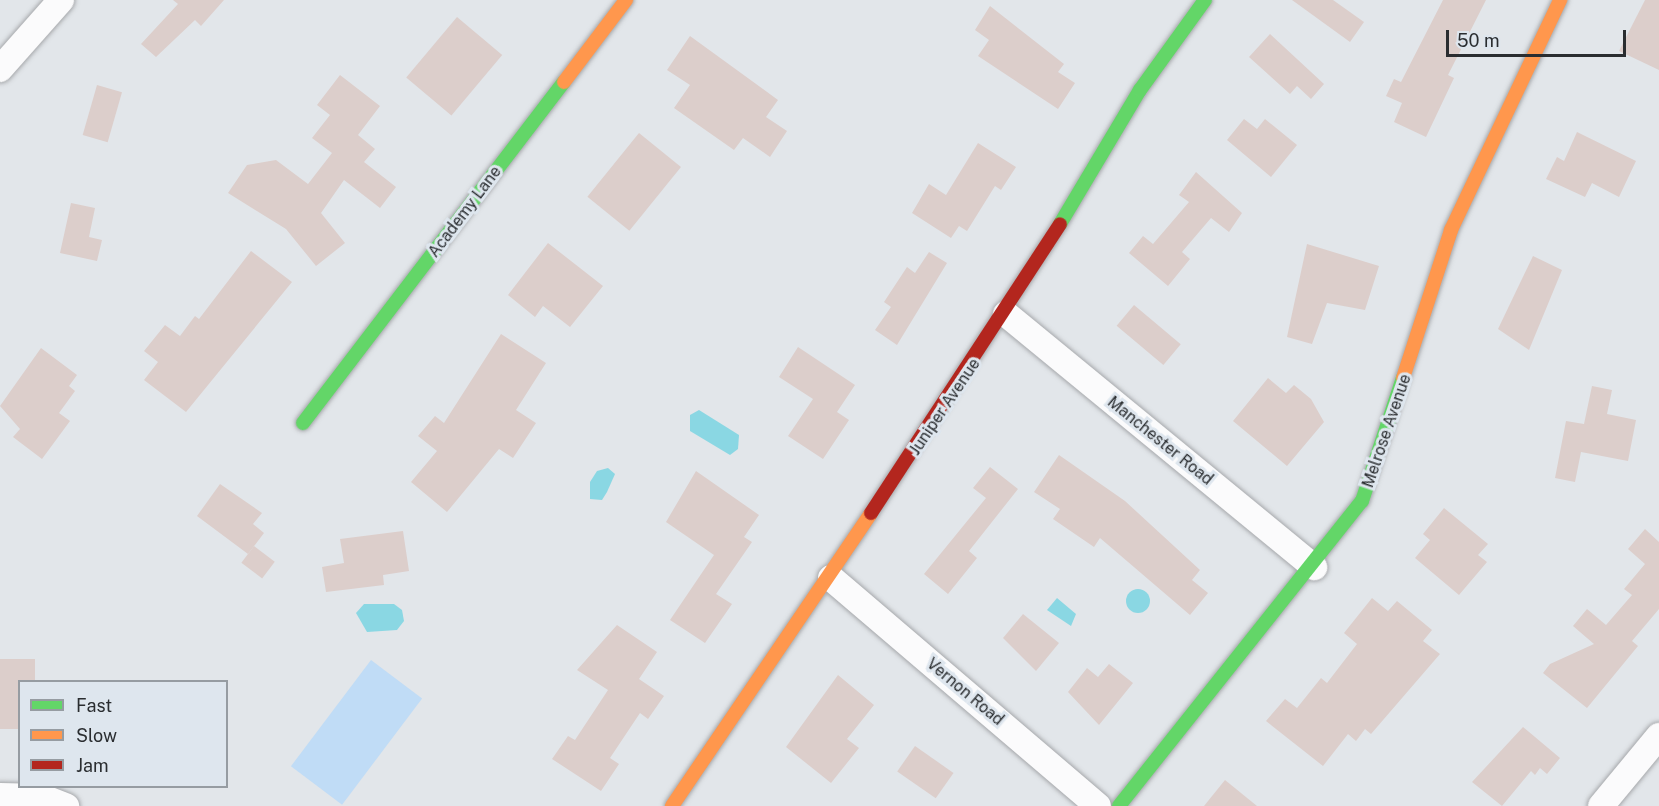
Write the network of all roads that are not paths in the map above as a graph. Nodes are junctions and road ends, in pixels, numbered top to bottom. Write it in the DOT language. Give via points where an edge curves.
graph roads {
  1 [pos="61,0"];
  2 [pos="626,0"];
  3 [pos="1205,0"];
  4 [pos="1560,0"];
  5 [pos="0,69"];
  6 [pos="1006,315"];
  7 [pos="303,423"];
  8 [pos="1314,567"];
  9 [pos="831,578"];
  10 [pos="1659,736"];
  11 [pos="0,796"];
  12 [pos="66,806"];
  13 [pos="672,806"];
  14 [pos="1098,806"];
  15 [pos="1119,806"];
  16 [pos="1601,806"];
  1 -- 5 [label="street"];
  2 -- 7 [label="street, Academy Lane"];
  3 -- 6 [label="street, Juniper Avenue" via="1140,90"];
  4 -- 8 [label="street, Melrose Avenue" via="1451,230 1362,501"];
  6 -- 8 [label="street, Manchester Road"];
  6 -- 9 [label="street, Juniper Avenue"];
  8 -- 15 [label="street, Melrose Avenue"];
  9 -- 13 [label="street, Juniper Avenue"];
  9 -- 14 [label="street, Vernon Road"];
  10 -- 16 [label="street"];
  11 -- 12 [label="street" via="42,797"];
}
